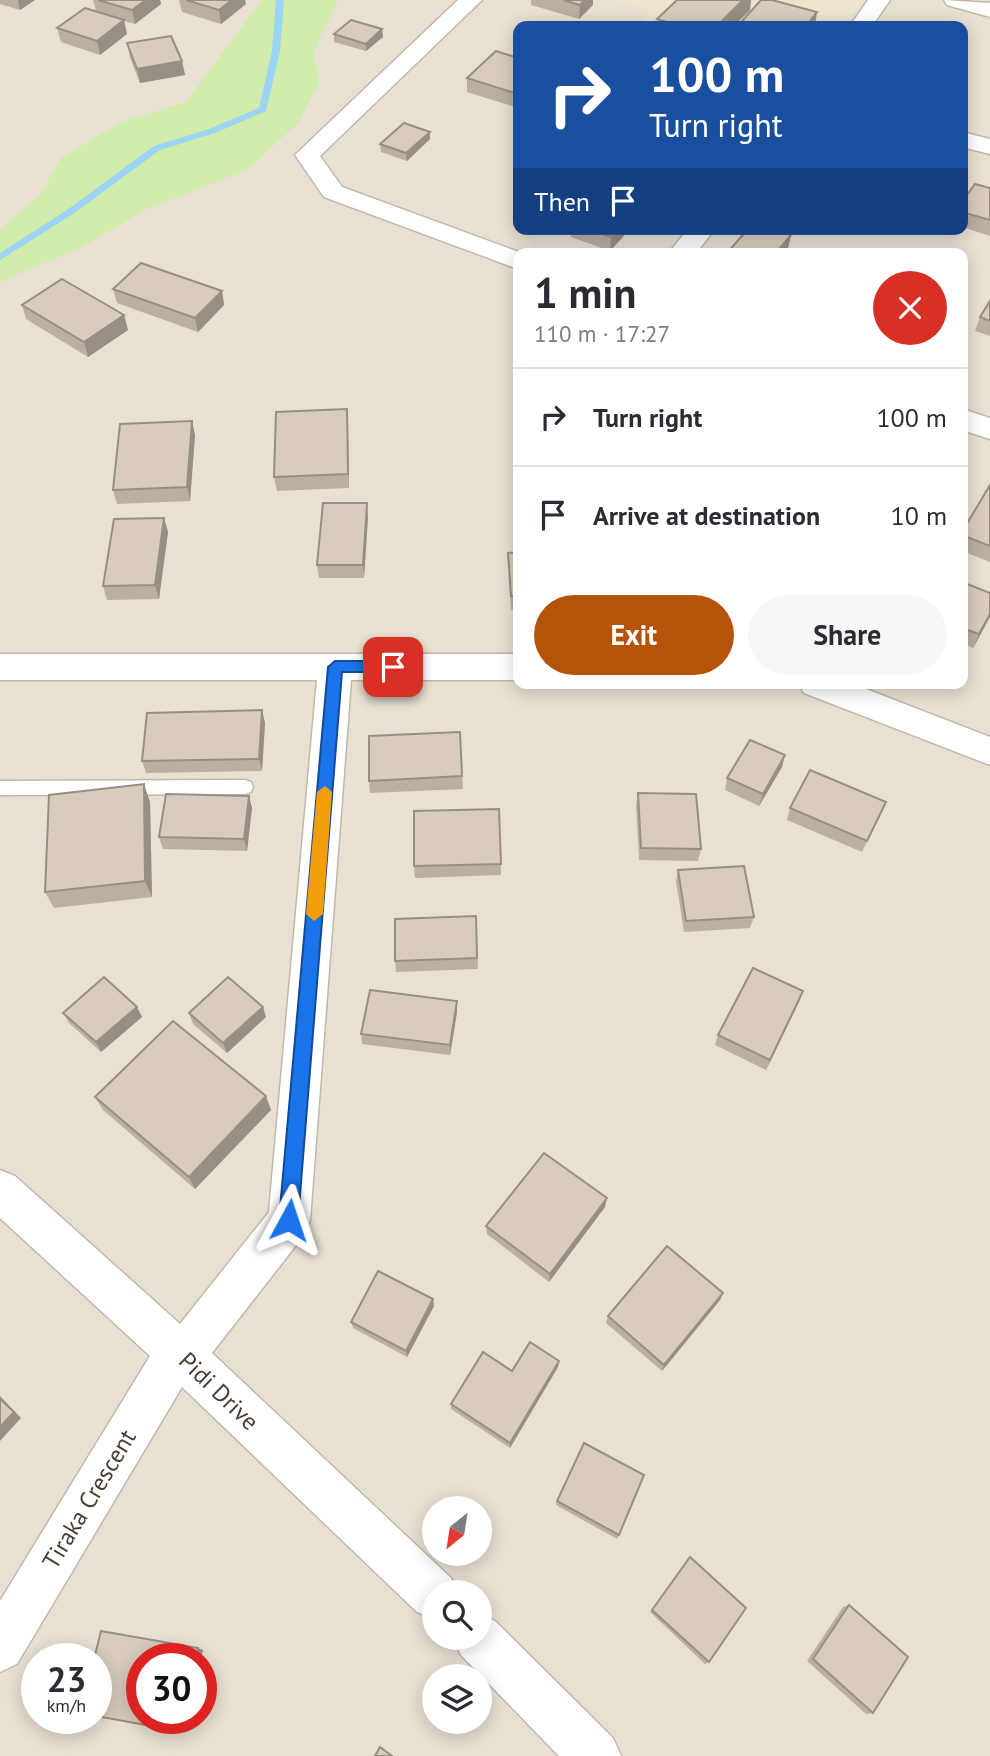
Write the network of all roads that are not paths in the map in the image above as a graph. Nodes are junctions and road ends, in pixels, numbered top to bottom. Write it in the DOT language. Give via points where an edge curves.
graph roads {
  1 [pos="471,0"];
  2 [pos="879,0"];
  3 [pos="955,0"];
  4 [pos="990,10"];
  5 [pos="864,21"];
  6 [pos="968,141"];
  7 [pos="990,147"];
  8 [pos="513,259"];
  9 [pos="968,421"];
  10 [pos="990,429"];
  11 [pos="0,667"];
  12 [pos="335,667"];
  13 [pos="513,667"];
  14 [pos="829,689"];
  15 [pos="990,751"];
  16 [pos="245,787"];
  17 [pos="0,788"];
  18 [pos="0,1190"];
  19 [pos="180,1354"];
  20 [pos="422,1584"];
  21 [pos="0,1647"];
  22 [pos="490,1650"];
  23 [pos="595,1756"];
  1 -- 8 [label="street" via="307,155 333,192"];
  2 -- 5 [label="street"];
  3 -- 4 [label="street"];
  6 -- 7 [label="street"];
  9 -- 10 [label="street"];
  11 -- 12 [label="street"];
  12 -- 13 [label="street"];
  12 -- 19 [label="street, Tiraka Crescent" via="289,1220"];
  14 -- 15 [label="street"];
  16 -- 17 [label="lane"];
  18 -- 19 [label="street, Pidi Drive"];
  19 -- 20 [label="street, Pidi Drive"];
  19 -- 21 [label="street, Tiraka Crescent"];
  22 -- 23 [label="street"];
}
